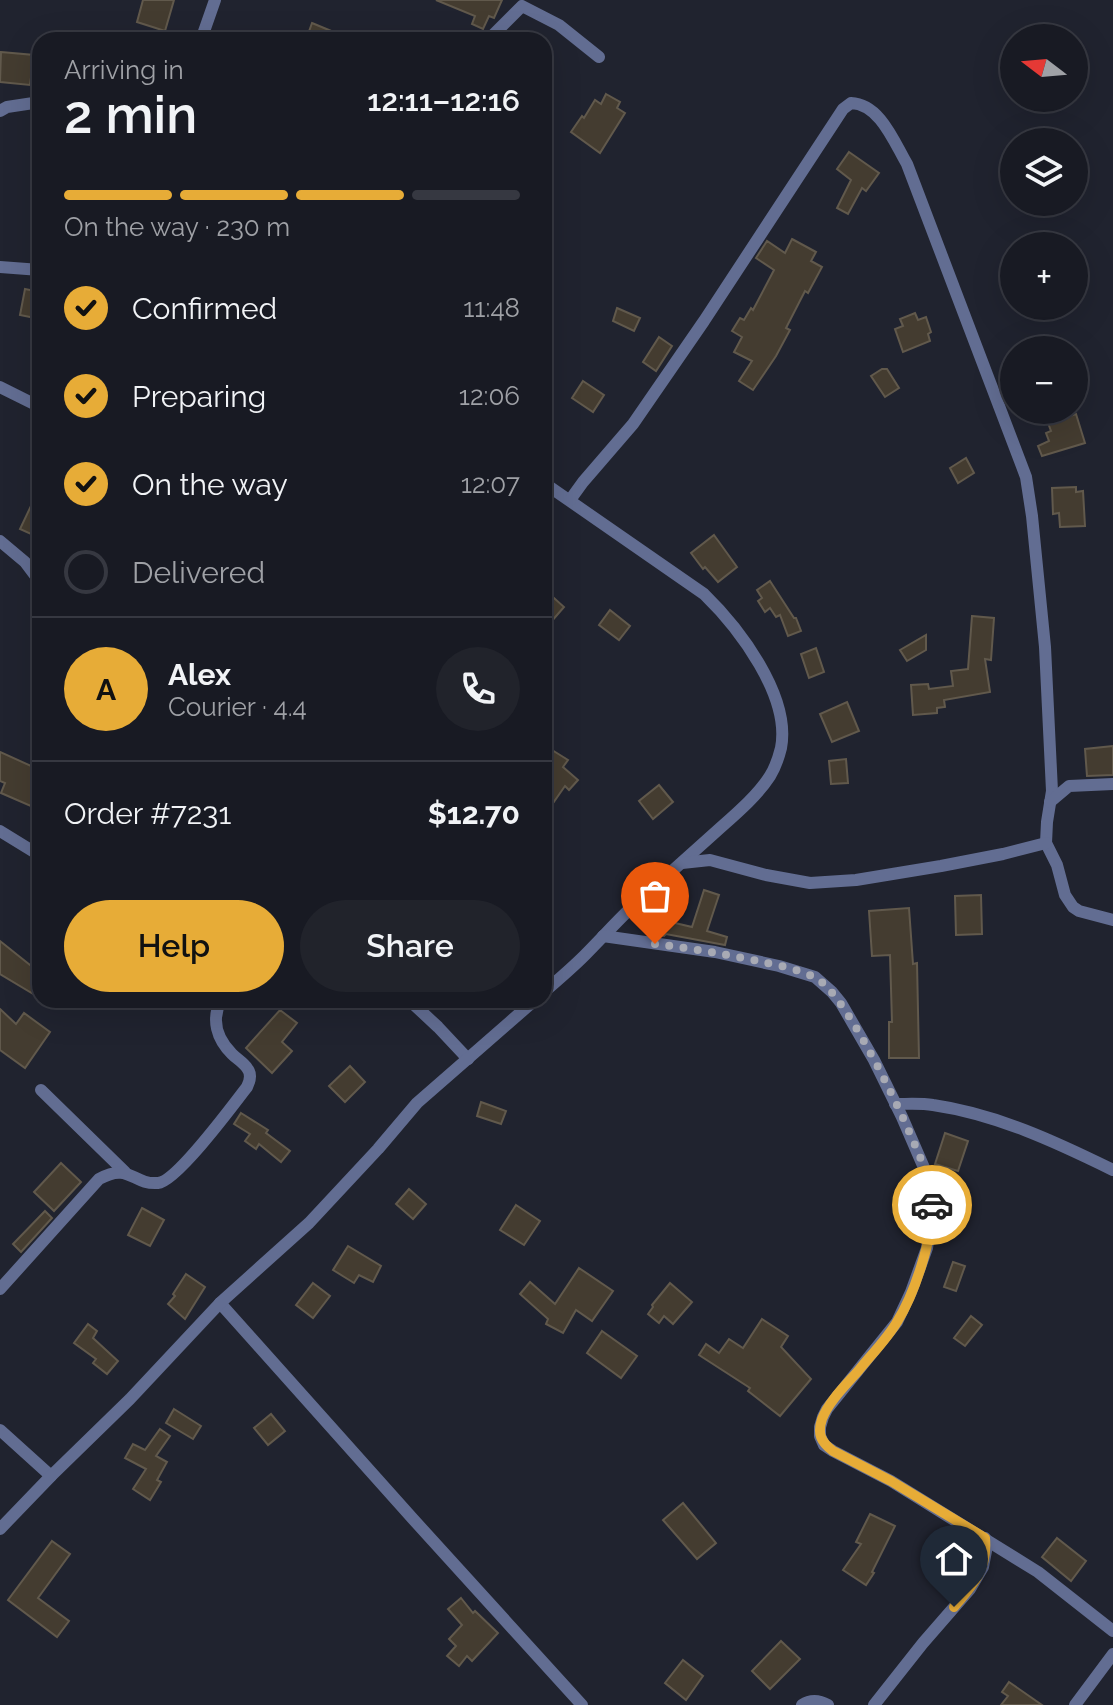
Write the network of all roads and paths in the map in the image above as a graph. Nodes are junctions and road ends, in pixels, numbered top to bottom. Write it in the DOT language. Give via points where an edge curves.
graph roads {
  1 [pos="215,0"];
  2 [pos="204,32"];
  3 [pos="496,32"];
  4 [pos="599,57"];
  5 [pos="32,103"];
  6 [pos="0,111"];
  7 [pos="0,267"];
  8 [pos="32,269"];
  9 [pos="0,387"];
  10 [pos="32,403"];
  11 [pos="552,488"];
  12 [pos="570,500"];
  13 [pos="0,541"];
  14 [pos="32,571"];
  15 [pos="1113,784"];
  16 [pos="1050,802"];
  17 [pos="0,831"];
  18 [pos="1046,843"];
  19 [pos="32,851"];
  20 [pos="682,863"];
  21 [pos="1113,920"];
  22 [pos="603,936"];
  23 [pos="552,985"];
  24 [pos="218,1008"];
  25 [pos="418,1008"];
  26 [pos="526,1008"];
  27 [pos="468,1059"];
  28 [pos="41,1090"];
  29 [pos="895,1104"];
  30 [pos="1113,1170"];
  31 [pos="125,1172"];
  32 [pos="5,1274"];
  33 [pos="0,1289"];
  34 [pos="220,1303"];
  35 [pos="0,1430"];
  36 [pos="51,1476"];
  37 [pos="0,1529"];
  38 [pos="985,1538"];
  39 [pos="1113,1631"];
  40 [pos="1113,1654"];
  41 [pos="582,1705"];
  42 [pos="802,1705"];
  43 [pos="828,1705"];
  44 [pos="874,1705"];
  45 [pos="1075,1705"];
  1 -- 2 [label="street"];
  3 -- 4 [label="street" via="522,6 559,25"];
  5 -- 6 [label="street"];
  7 -- 8 [label="street"];
  9 -- 10 [label="street"];
  11 -- 12 [label="street"];
  12 -- 16 [label="street" via="642,411 833,121 851,103 866,106 907,164 1026,477 1045,647"];
  12 -- 20 [label="street" via="704,594 751,651 780,709 781,749 771,774"];
  13 -- 14 [label="street"];
  15 -- 16 [label="street" via="1069,786"];
  16 -- 18 [label="street"];
  17 -- 19 [label="street"];
  18 -- 20 [label="street" via="941,866 810,883 710,860"];
  18 -- 21 [label="street" via="1073,907"];
  20 -- 22 [label="street"];
  22 -- 23 [label="street"];
  22 -- 29 [label="street" via="715,952 815,977 841,1003"];
  24 -- 31 [label="street" via="215,1025 220,1040 248,1069 247,1087 167,1181 146,1181"];
  25 -- 27 [label="street"];
  26 -- 27 [label="street"];
  27 -- 34 [label="street" via="417,1103 309,1223"];
  28 -- 31 [label="street"];
  29 -- 30 [label="street" via="931,1104 980,1115 1051,1139"];
  29 -- 38 [label="street" via="928,1177 933,1208 927,1248 897,1322 827,1409 820,1436 833,1451"];
  31 -- 32 [label="street" via="99,1179"];
  32 -- 33 [label="street"];
  34 -- 36 [label="street"];
  34 -- 41 [label="street"];
  35 -- 36 [label="street"];
  36 -- 37 [label="street"];
  38 -- 39 [label="street"];
  38 -- 44 [label="street" via="983,1567 970,1589"];
  40 -- 45 [label="street"];
  42 -- 43 [label="street"];
}
